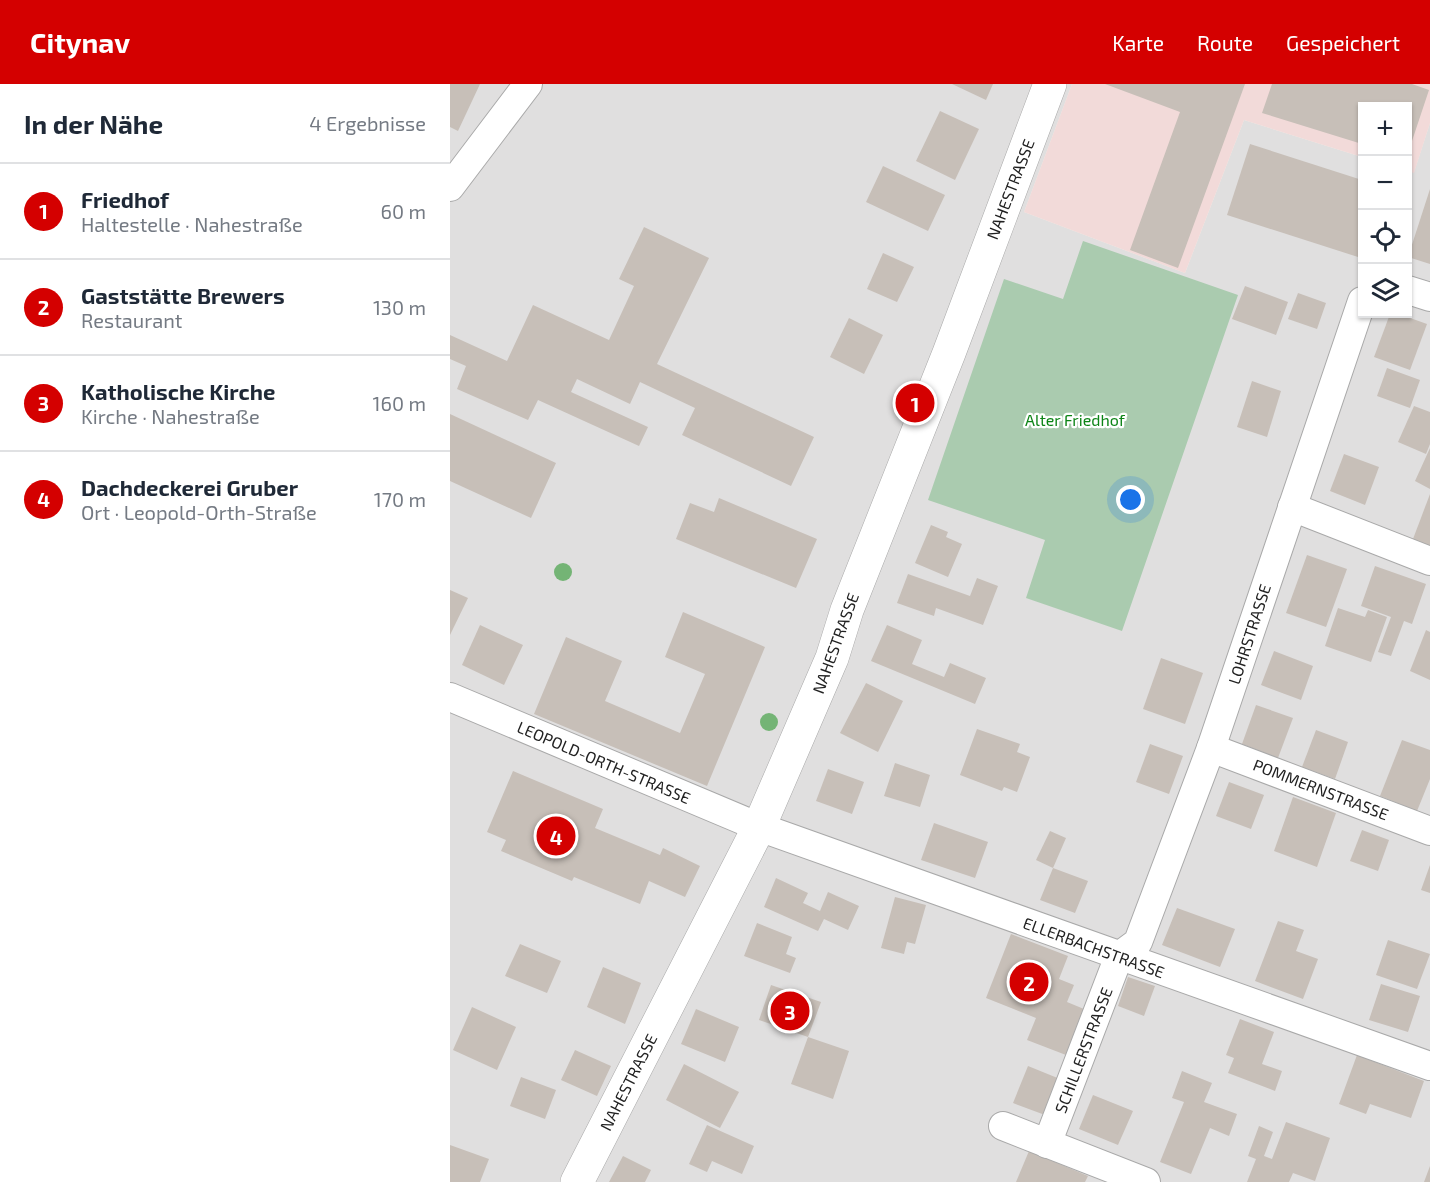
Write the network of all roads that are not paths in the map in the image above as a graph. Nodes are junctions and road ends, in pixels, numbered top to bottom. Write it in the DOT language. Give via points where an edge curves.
graph roads {
  1 [pos="528,84"];
  2 [pos="1050,84"];
  3 [pos="450,187"];
  4 [pos="1412,292"];
  5 [pos="1430,297"];
  6 [pos="1358,313"];
  7 [pos="1292,507"];
  8 [pos="1430,561"];
  9 [pos="450,697"];
  10 [pos="1211,748"];
  11 [pos="759,827"];
  12 [pos="1430,831"];
  13 [pos="1119,956"];
  14 [pos="1430,1066"];
  15 [pos="1004,1125"];
  16 [pos="1047,1144"];
  17 [pos="577,1182"];
  18 [pos="1146,1182"];
  1 -- 3 [label="street"];
  2 -- 11 [label="street, NAHESTRASSE" via="847,610 832,658"];
  4 -- 5 [label="street"];
  6 -- 7 [label="street, LOHRSTRASSE"];
  7 -- 8 [label="street"];
  7 -- 10 [label="street, LOHRSTRASSE"];
  9 -- 11 [label="street, LEOPOLD-ORTH-STRASSE"];
  10 -- 12 [label="street, POMMERNSTRASSE"];
  10 -- 13 [label="street, LOHRSTRASSE" via="1138,942"];
  11 -- 13 [label="street, ELLERBACHSTRASSE"];
  11 -- 17 [label="street, NAHESTRASSE"];
  13 -- 14 [label="street, ELLERBACHSTRASSE"];
  13 -- 16 [label="street, SCHILLERSTRASSE"];
  15 -- 16 [label="street"];
  16 -- 18 [label="street"];
}
